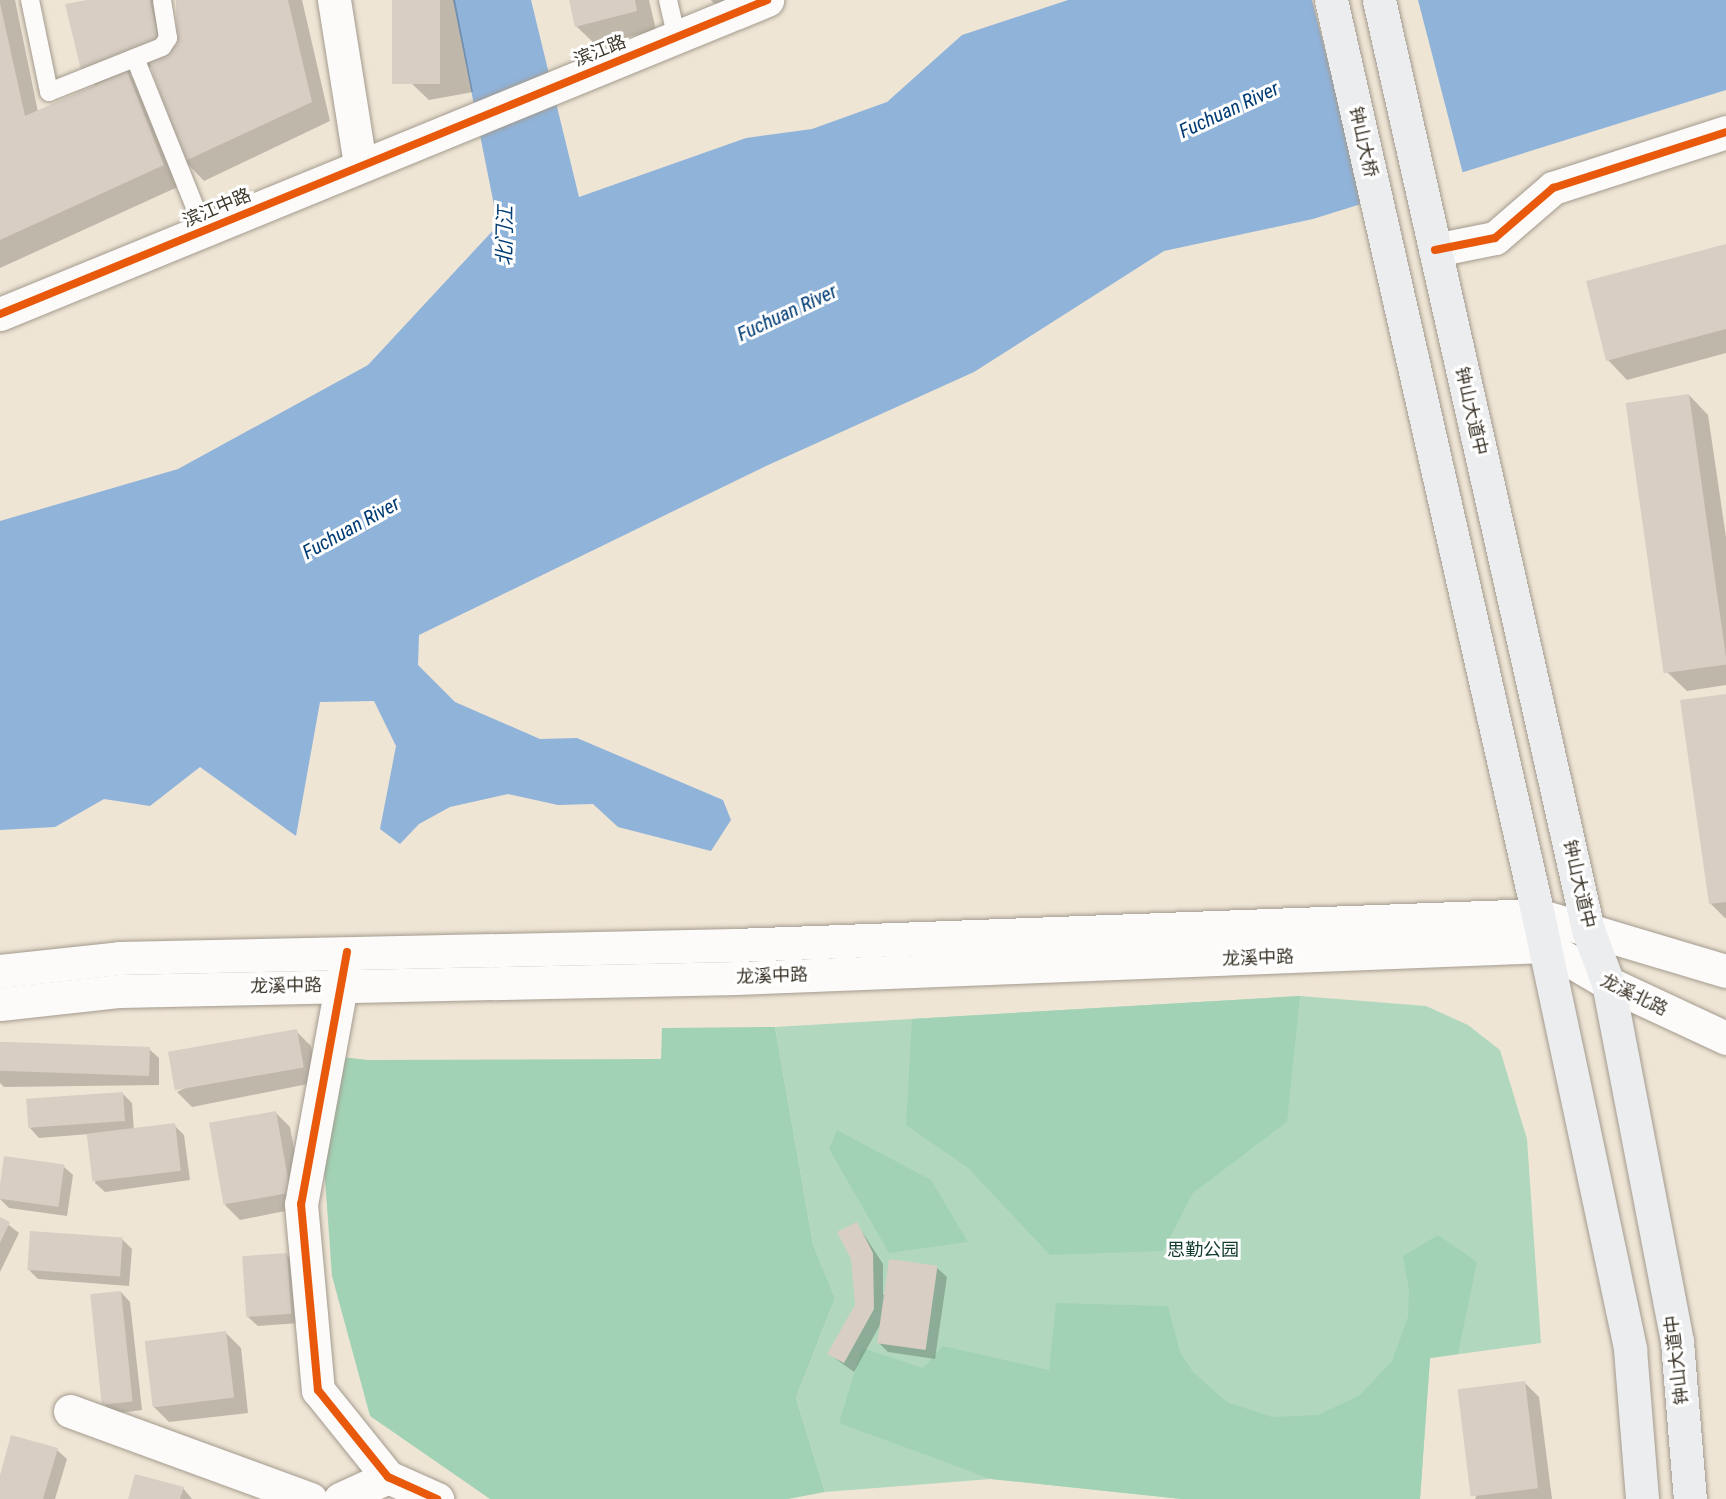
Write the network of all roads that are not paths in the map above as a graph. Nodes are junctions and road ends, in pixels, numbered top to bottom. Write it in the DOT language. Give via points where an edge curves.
graph roads {
  1 [pos="30,0"];
  2 [pos="162,0"];
  3 [pos="334,0"];
  4 [pos="668,0"];
  5 [pos="767,0"];
  6 [pos="1331,0"];
  7 [pos="1379,0"];
  8 [pos="676,36"];
  9 [pos="135,58"];
  10 [pos="445,130"];
  11 [pos="1726,132"];
  12 [pos="360,165"];
  13 [pos="204,230"];
  14 [pos="1437,262"];
  15 [pos="0,314"];
  16 [pos="1538,915"];
  17 [pos="1588,930"];
  18 [pos="1545,946"];
  19 [pos="347,952"];
  20 [pos="0,971"];
  21 [pos="1726,971"];
  22 [pos="1608,983"];
  23 [pos="340,985"];
  24 [pos="0,1004"];
  25 [pos="1726,1038"];
  26 [pos="70,1411"];
  27 [pos="388,1477"];
  28 [pos="310,1499"];
  29 [pos="340,1499"];
  30 [pos="437,1499"];
  31 [pos="1642,1499"];
  32 [pos="1689,1499"];
  1 -- 9 [label="lane" via="49,92"];
  2 -- 9 [label="lane" via="168,38 162,47"];
  3 -- 12 [label="main road"];
  4 -- 8 [label="lane"];
  5 -- 8 [label="main road, 滨江路"];
  6 -- 16 [label="highway, 钟山大桥"];
  7 -- 14 [label="highway"];
  8 -- 10 [label="main road, 滨江路"];
  9 -- 13 [label="lane"];
  10 -- 12 [label="main road, 滨江中路"];
  11 -- 14 [label="main road" via="1553,188 1495,238"];
  12 -- 13 [label="main road, 滨江中路"];
  13 -- 15 [label="main road, 滨江中路"];
  14 -- 17 [label="highway, 钟山大道中"];
  16 -- 17 [label="main road"];
  16 -- 18 [label="highway"];
  16 -- 19 [label="main road, 龙溪中路" via="735,945"];
  17 -- 21 [label="main road"];
  17 -- 22 [label="highway, 钟山大道中"];
  18 -- 22 [label="main road, 龙溪北路"];
  18 -- 23 [label="main road, 龙溪中路" via="736,978"];
  18 -- 31 [label="highway" via="1630,1349"];
  19 -- 20 [label="main road, 龙溪中路" via="119,958"];
  19 -- 23 [label="main road"];
  22 -- 25 [label="main road, 龙溪北路"];
  22 -- 32 [label="highway, 钟山大道中" via="1677,1342"];
  23 -- 24 [label="main road, 龙溪中路" via="120,991"];
  23 -- 27 [label="main road" via="301,1204 318,1390"];
  26 -- 28 [label="main road"];
  27 -- 29 [label="main road"];
  27 -- 30 [label="main road"];
}
